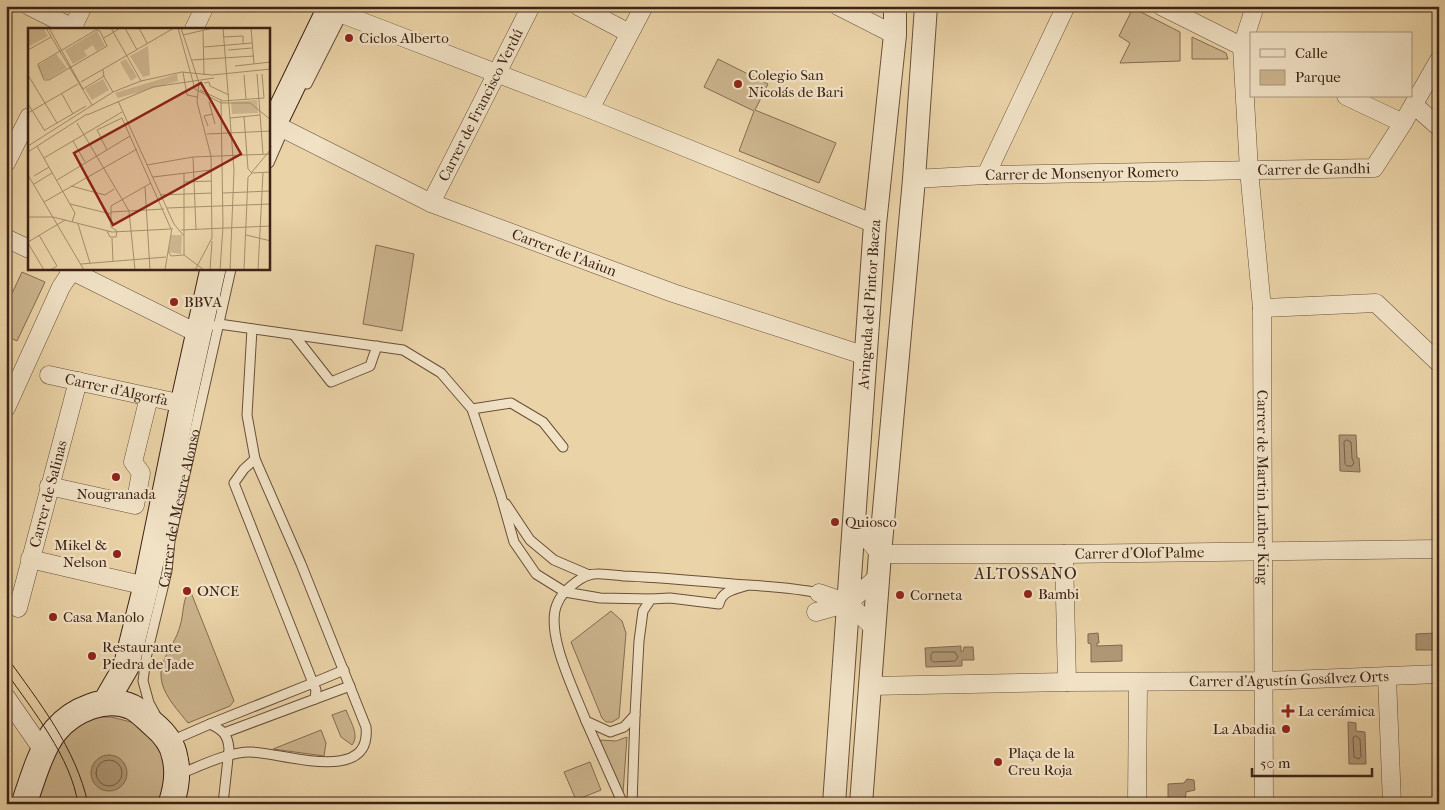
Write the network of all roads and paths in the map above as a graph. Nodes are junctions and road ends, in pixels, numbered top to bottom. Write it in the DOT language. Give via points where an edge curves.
graph roads {
  1 [pos="29,6"];
  2 [pos="83,6"];
  3 [pos="206,6"];
  4 [pos="531,6"];
  5 [pos="578,6"];
  6 [pos="644,6"];
  7 [pos="838,6"];
  8 [pos="895,6"];
  9 [pos="926,6"];
  10 [pos="1066,6"];
  11 [pos="1161,6"];
  12 [pos="1255,6"];
  13 [pos="337,9"];
  14 [pos="73,28"];
  15 [pos="195,28"];
  16 [pos="1250,32"];
  17 [pos="629,33"];
  18 [pos="1250,33"];
  19 [pos="895,35"];
  20 [pos="1247,49"];
  21 [pos="1439,60"];
  22 [pos="496,74"];
  23 [pos="302,94"];
  24 [pos="1350,98"];
  25 [pos="1414,105"];
  26 [pos="590,108"];
  27 [pos="28,119"];
  28 [pos="1403,123"];
  29 [pos="276,127"];
  30 [pos="1439,127"];
  31 [pos="270,158"];
  32 [pos="6,163"];
  33 [pos="1249,170"];
  34 [pos="986,175"];
  35 [pos="914,179"];
  36 [pos="431,203"];
  37 [pos="875,224"];
  38 [pos="6,238"];
  39 [pos="28,249"];
  40 [pos="70,270"];
  41 [pos="73,270"];
  42 [pos="213,270"];
  43 [pos="232,270"];
  44 [pos="1262,308"];
  45 [pos="209,329"];
  46 [pos="252,329"];
  47 [pos="294,335"];
  48 [pos="377,346"];
  49 [pos="866,356"];
  50 [pos="1439,363"];
  51 [pos="49,375"];
  52 [pos="78,381"];
  53 [pos="148,397"];
  54 [pos="183,404"];
  55 [pos="6,408"];
  56 [pos="472,409"];
  57 [pos="563,447"];
  58 [pos="255,459"];
  59 [pos="49,486"];
  60 [pos="501,496"];
  61 [pos="854,523"];
  62 [pos="1439,549"];
  63 [pos="1263,550"];
  64 [pos="1064,554"];
  65 [pos="30,559"];
  66 [pos="880,565"];
  67 [pos="589,574"];
  68 [pos="748,585"];
  69 [pos="146,586"];
  70 [pos="565,592"];
  71 [pos="819,593"];
  72 [pos="651,599"];
  73 [pos="848,603"];
  74 [pos="18,608"];
  75 [pos="816,612"];
  76 [pos="875,629"];
  77 [pos="344,670"];
  78 [pos="1439,674"];
  79 [pos="1387,677"];
  80 [pos="1264,681"];
  81 [pos="1067,682"];
  82 [pos="1138,682"];
  83 [pos="313,683"];
  84 [pos="350,686"];
  85 [pos="871,686"];
  86 [pos="6,698"];
  87 [pos="315,699"];
  88 [pos="105,704"];
  89 [pos="635,715"];
  90 [pos="586,721"];
  91 [pos="210,724"];
  92 [pos="224,733"];
  93 [pos="170,742"];
  94 [pos="44,752"];
  95 [pos="227,756"];
  96 [pos="177,775"];
  97 [pos="24,804"];
  98 [pos="171,804"];
  99 [pos="222,804"];
  100 [pos="623,804"];
  101 [pos="632,804"];
  102 [pos="834,804"];
  103 [pos="861,804"];
  104 [pos="1137,804"];
  105 [pos="1264,804"];
  106 [pos="1392,804"];
  1 -- 14 [label="street"];
  2 -- 14 [label="street"];
  3 -- 15 [label="street"];
  4 -- 22 [label="street, Carrer de Francisco Verdú"];
  5 -- 17 [label="street"];
  6 -- 17 [label="street"];
  7 -- 19 [label="street"];
  8 -- 19 [label="street, Avinguda del Pintor Baeza"];
  9 -- 35 [label="street, Avinguda del Pintor Baeza"];
  10 -- 34 [label="street"];
  11 -- 20 [label="street"];
  12 -- 16 [label="street"];
  13 -- 22 [label="street"];
  13 -- 23 [label="lane"];
  13 -- 29 [label="main road"];
  17 -- 26 [label="street"];
  18 -- 20 [label="street"];
  19 -- 37 [label="street, Avinguda del Pintor Baeza"];
  20 -- 33 [label="street, Carrer de Martin Luther King"];
  21 -- 25 [label="street, Carrer de Gandhi"];
  22 -- 26 [label="street"];
  22 -- 36 [label="street, Carrer de Francisco Verdú"];
  24 -- 28 [label="street"];
  25 -- 28 [label="street, Carrer de Gandhi"];
  25 -- 30 [label="street"];
  26 -- 37 [label="street"];
  27 -- 32 [label="street"];
  28 -- 33 [label="street, Carrer de Gandhi" via="1374,168"];
  29 -- 31 [label="lane"];
  29 -- 36 [label="street, Carrer de l'Aaiun"];
  33 -- 34 [label="street, Carrer de Monsenyor Romero"];
  33 -- 44 [label="street, Carrer de Martin Luther King"];
  34 -- 35 [label="street, Carrer de Monsenyor Romero"];
  35 -- 66 [label="street, Avinguda del Pintor Baeza"];
  36 -- 49 [label="street, Carrer de l'Aaiun" via="673,294"];
  37 -- 49 [label="street, Avinguda del Pintor Baeza"];
  38 -- 39 [label="street"];
  40 -- 55 [label="street"];
  41 -- 45 [label="street"];
  42 -- 45 [label="main road, Carrer del Mestre Alonso"];
  43 -- 45 [label="lane, Carrer del Mestre Alonso"];
  44 -- 50 [label="street" via="1376,303"];
  44 -- 63 [label="street, Carrer de Martin Luther King"];
  45 -- 46 [label="lane"];
  45 -- 54 [label="main road, Carrer del Mestre Alonso"];
  45 -- 93 [label="lane, Carrer del Mestre Alonso" via="167,571 143,681 149,702"];
  46 -- 47 [label="lane"];
  46 -- 58 [label="lane" via="247,415"];
  47 -- 48 [label="lane"];
  47 -- 48 [label="lane" via="331,382 370,366"];
  48 -- 56 [label="lane" via="403,350 441,373"];
  49 -- 61 [label="street, Avinguda del Pintor Baeza"];
  51 -- 52 [label="street, Carrer d'Algorfa"];
  52 -- 53 [label="street, Carrer d'Algorfa"];
  52 -- 59 [label="street, Carrer de Salinas"];
  53 -- 54 [label="street, Carrer d'Algorfa"];
  53 -- 59 [label="street" via="133,462 141,473 135,505"];
  54 -- 69 [label="main road, Carrer del Mestre Alonso"];
  56 -- 57 [label="lane" via="511,403 543,422"];
  56 -- 60 [label="lane"];
  58 -- 77 [label="lane"];
  58 -- 83 [label="lane" via="234,482"];
  59 -- 65 [label="street, Carrer de Salinas"];
  60 -- 67 [label="lane" via="530,540 554,560"];
  60 -- 70 [label="lane" via="514,542 536,574"];
  61 -- 66 [label="street"];
  61 -- 73 [label="street, Avinguda del Pintor Baeza"];
  62 -- 63 [label="street, Carrer d'Olof Palme"];
  63 -- 64 [label="street, Carrer d'Olof Palme"];
  63 -- 80 [label="street, Carrer de Martin Luther King"];
  64 -- 66 [label="street, Carrer d'Olof Palme"];
  64 -- 81 [label="street"];
  65 -- 69 [label="street"];
  65 -- 74 [label="street, Carrer de Salinas"];
  66 -- 73 [label="street"];
  66 -- 76 [label="street, Avinguda del Pintor Baeza"];
  67 -- 68 [label="lane"];
  67 -- 70 [label="lane"];
  68 -- 71 [label="lane"];
  68 -- 72 [label="lane" via="726,593 719,604"];
  69 -- 88 [label="main road, Carrer del Mestre Alonso" via="126,667"];
  70 -- 72 [label="lane" via="600,598"];
  70 -- 90 [label="lane" via="553,618 556,642"];
  71 -- 73 [label="street"];
  72 -- 89 [label="lane" via="643,611"];
  73 -- 75 [label="street"];
  73 -- 76 [label="street"];
  73 -- 102 [label="street, Avinguda del Pintor Baeza"];
  76 -- 85 [label="street, Avinguda del Pintor Baeza"];
  77 -- 83 [label="lane"];
  77 -- 84 [label="lane"];
  78 -- 79 [label="street, Carrer d'Agustín Gosálvez Orts"];
  79 -- 80 [label="street, Carrer d'Agustín Gosálvez Orts"];
  79 -- 106 [label="street"];
  80 -- 82 [label="street, Carrer d'Agustín Gosálvez Orts"];
  80 -- 105 [label="street, Carrer de Martin Luther King"];
  81 -- 82 [label="street"];
  81 -- 85 [label="street"];
  82 -- 104 [label="street"];
  83 -- 87 [label="lane"];
  83 -- 91 [label="lane"];
  84 -- 87 [label="lane"];
  84 -- 95 [label="lane" via="367,737 355,755 332,763 248,752"];
  85 -- 103 [label="street, Avinguda del Pintor Baeza"];
  86 -- 94 [label="street"];
  87 -- 92 [label="lane"];
  88 -- 93 [label="main road, Carrer del Mestre Alonso" via="119,703 132,707"];
  88 -- 94 [label="main road, Carrer del Mestre Alonso" via="70,716 56,730"];
  89 -- 90 [label="lane" via="624,727 610,732"];
  89 -- 101 [label="lane"];
  90 -- 100 [label="lane"];
  91 -- 92 [label="lane"];
  91 -- 93 [label="lane"];
  92 -- 95 [label="lane" via="228,740"];
  93 -- 96 [label="main road, Carrer del Mestre Alonso"];
  94 -- 97 [label="main road, Carrer del Mestre Alonso"];
  95 -- 96 [label="lane"];
  95 -- 99 [label="lane"];
  96 -- 98 [label="main road, Carrer del Mestre Alonso"];
}
